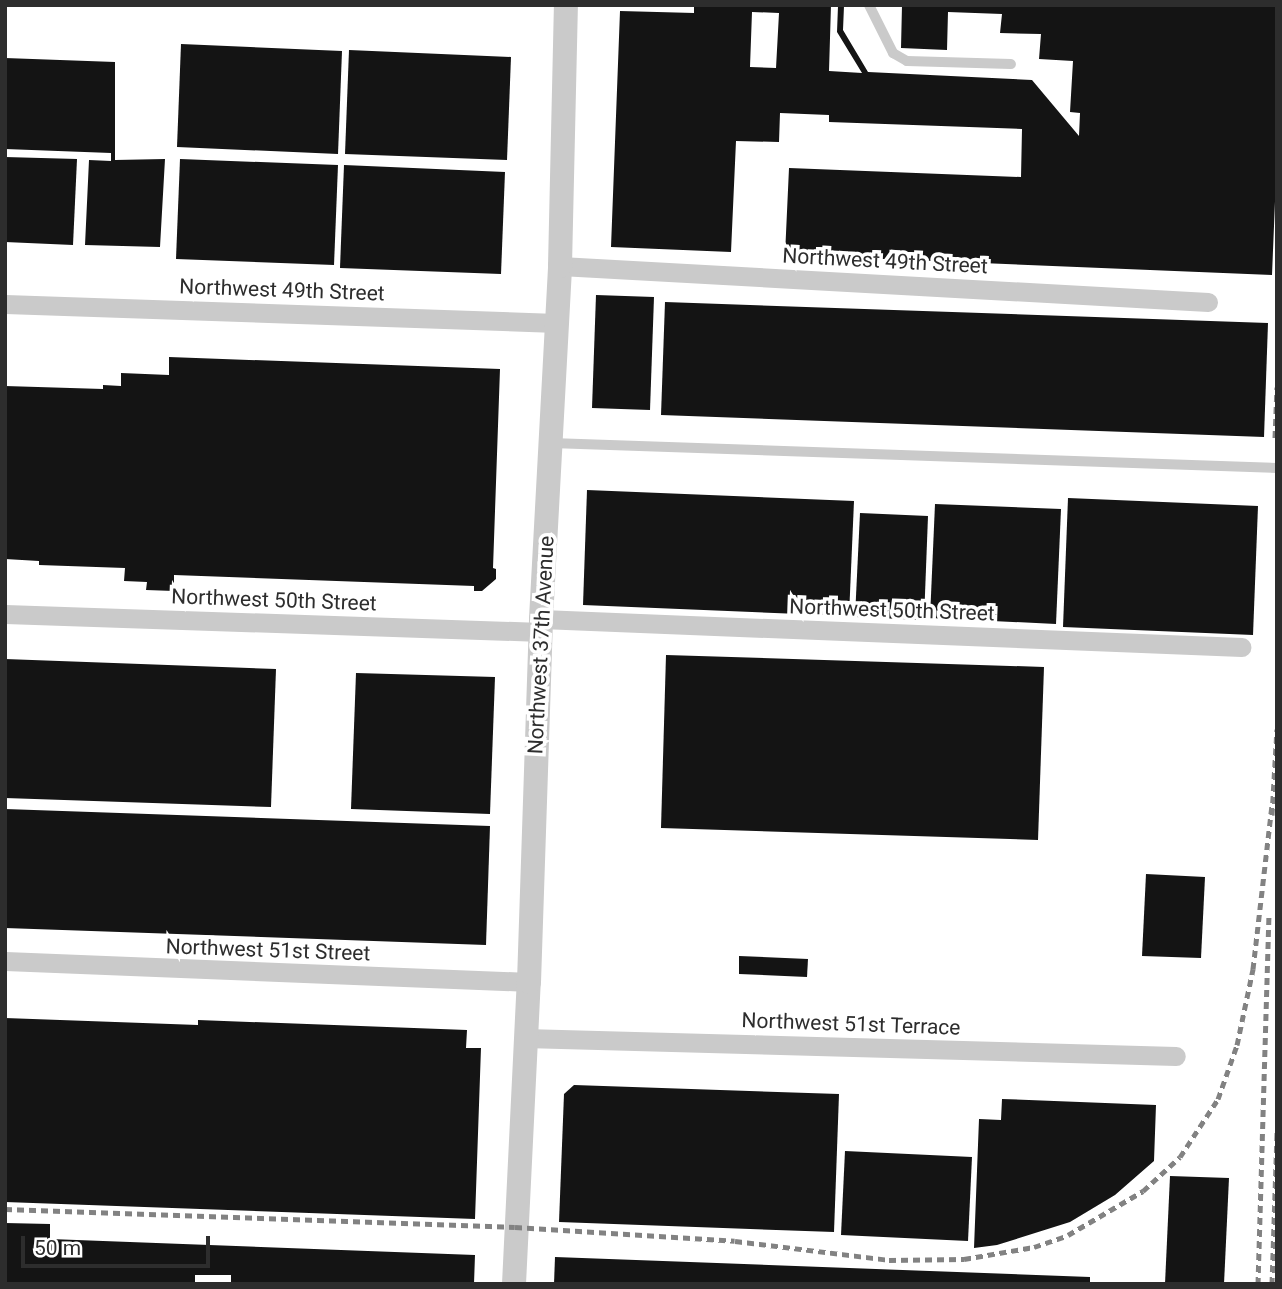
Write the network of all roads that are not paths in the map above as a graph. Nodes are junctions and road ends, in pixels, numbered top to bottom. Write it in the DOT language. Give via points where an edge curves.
graph roads {
  1 [pos="566,5"];
  2 [pos="869,5"];
  3 [pos="1012,64"];
  4 [pos="560,267"];
  5 [pos="1208,302"];
  6 [pos="5,303"];
  7 [pos="557,323"];
  8 [pos="551,443"];
  9 [pos="1277,468"];
  10 [pos="5,614"];
  11 [pos="541,626"];
  12 [pos="1241,647"];
  13 [pos="5,961"];
  14 [pos="529,982"];
  15 [pos="524,1038"];
  16 [pos="1176,1056"];
  17 [pos="514,1284"];
  1 -- 4 [label="street, Northwest 37th Avenue"];
  2 -- 3 [label="lane" via="893,53 906,61"];
  4 -- 5 [label="street, Northwest 49th Street"];
  4 -- 7 [label="street, Northwest 37th Avenue"];
  6 -- 7 [label="street, Northwest 49th Street"];
  7 -- 8 [label="street, Northwest 37th Avenue"];
  8 -- 9 [label="lane"];
  8 -- 11 [label="street, Northwest 37th Avenue"];
  10 -- 11 [label="street, Northwest 50th Street"];
  11 -- 12 [label="street, Northwest 50th Street"];
  11 -- 14 [label="street, Northwest 37th Avenue"];
  13 -- 14 [label="street, Northwest 51st Street"];
  14 -- 15 [label="street, Northwest 37th Avenue"];
  15 -- 16 [label="street, Northwest 51st Terrace"];
  15 -- 17 [label="street, Northwest 37th Avenue"];
}
